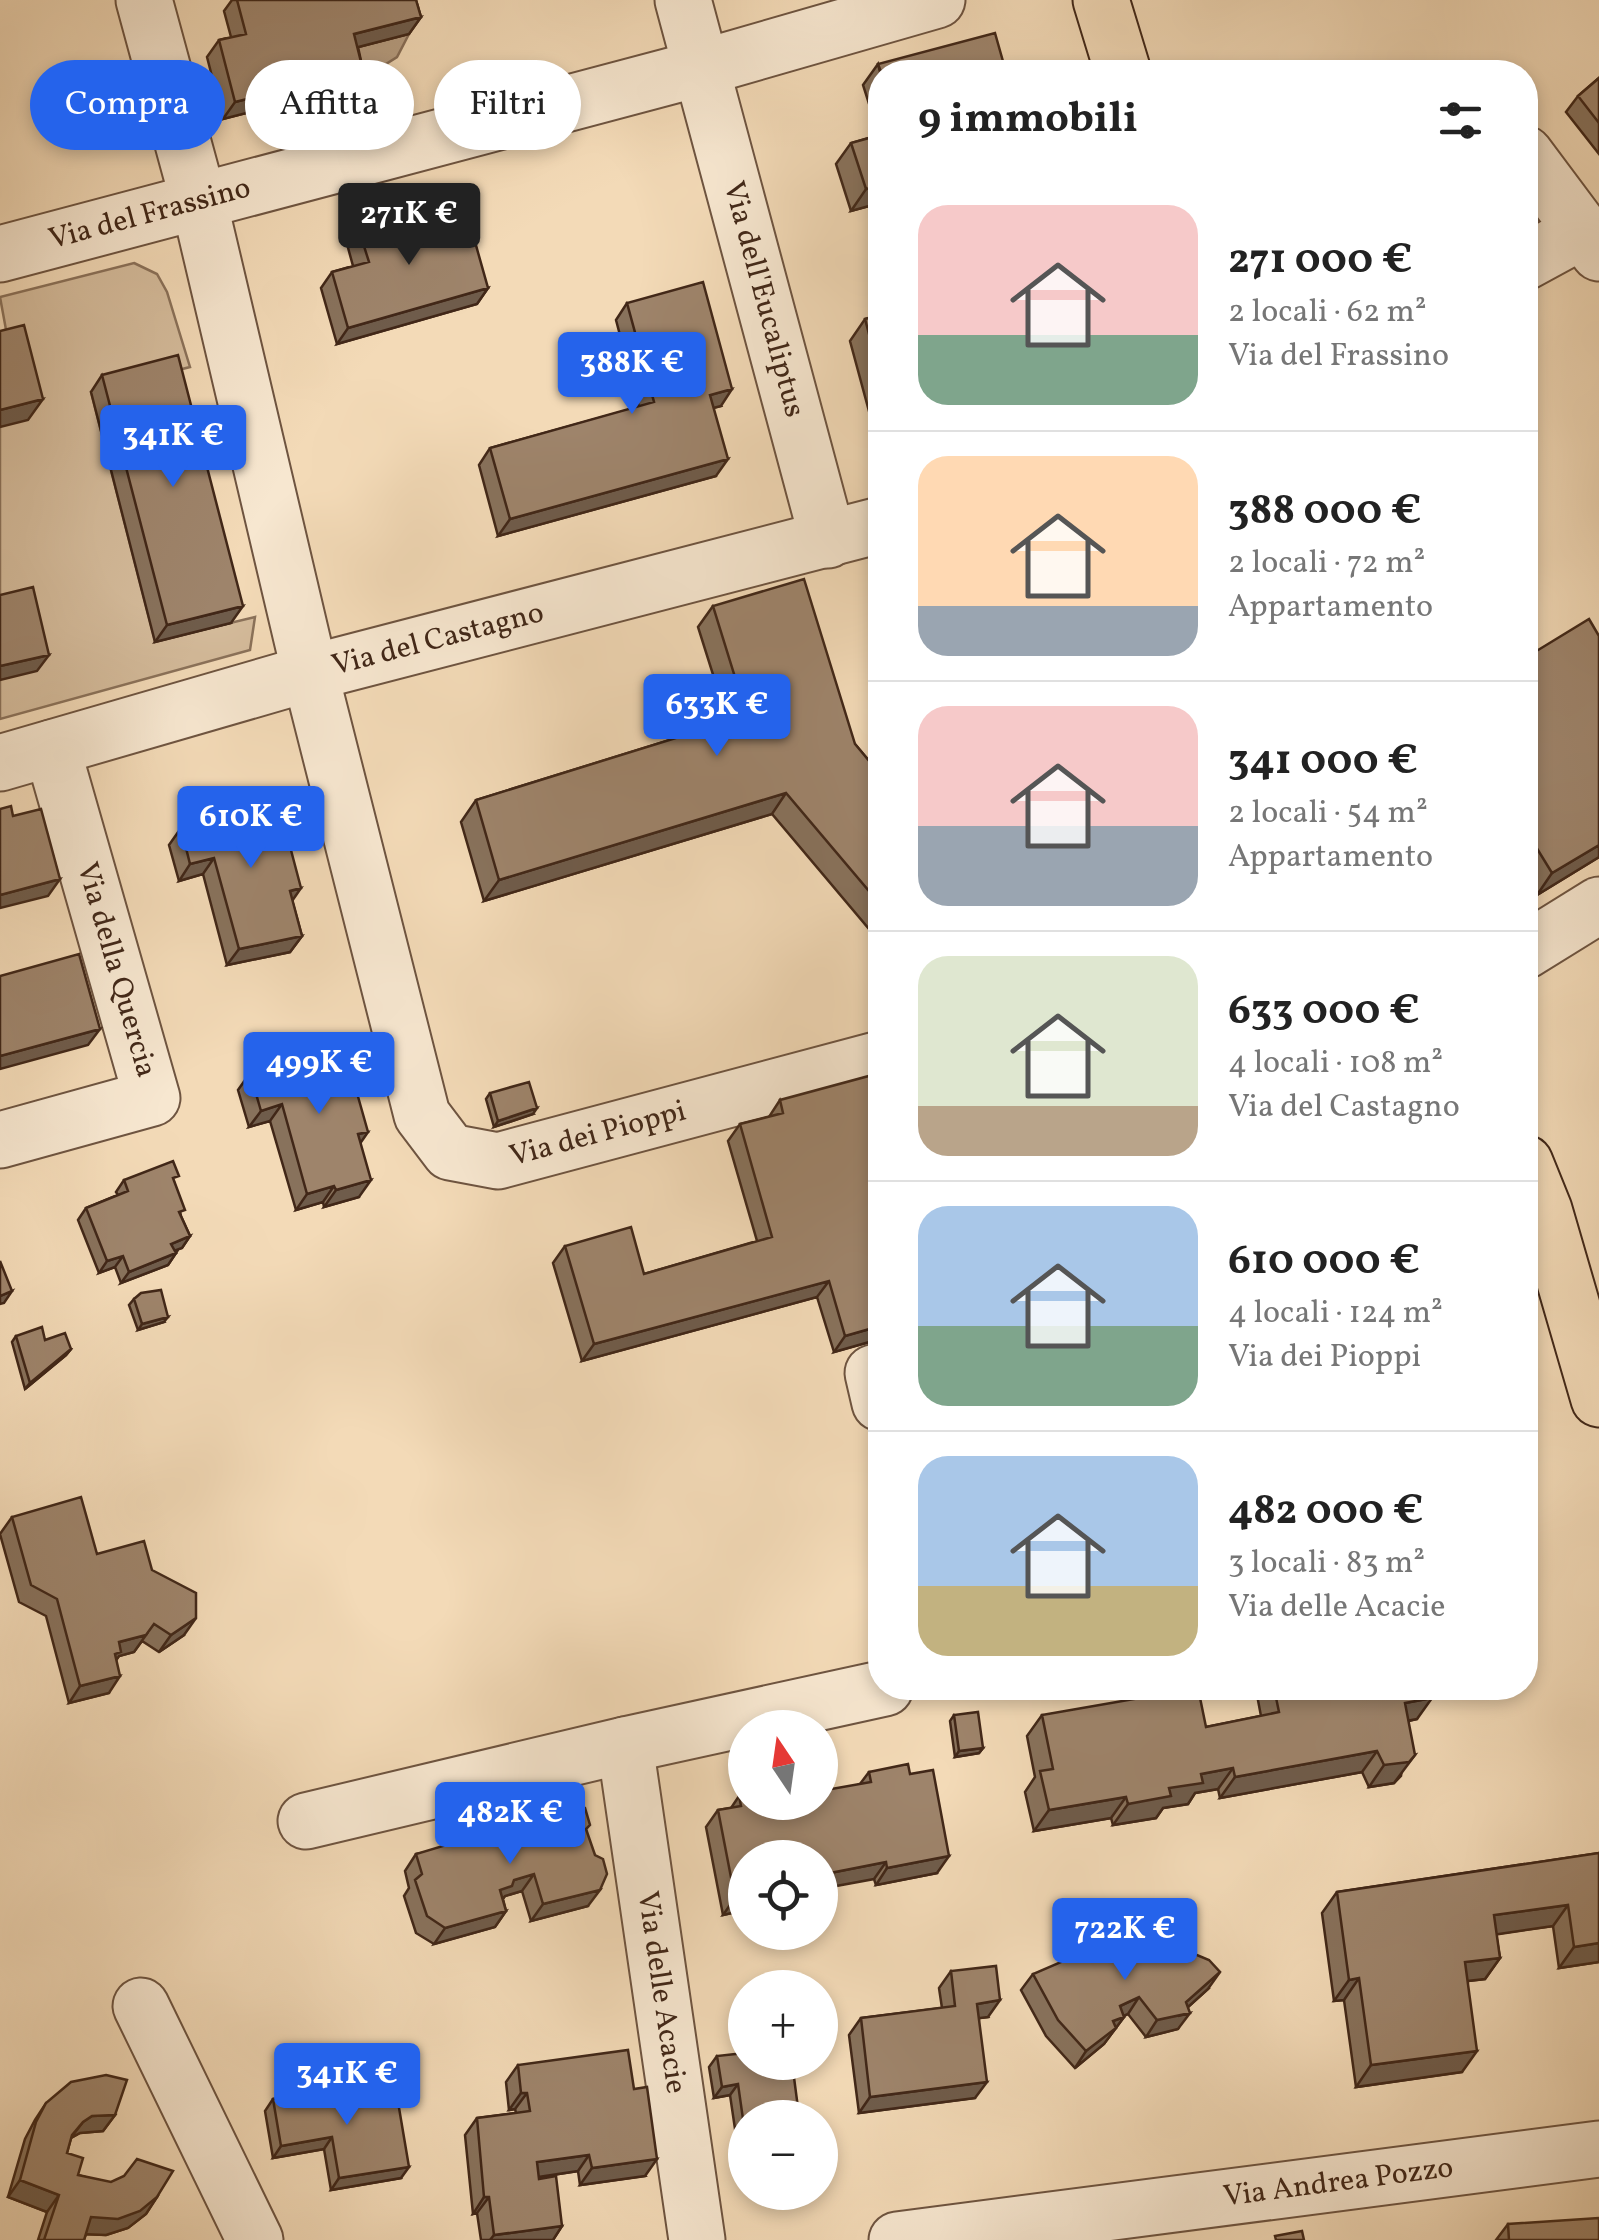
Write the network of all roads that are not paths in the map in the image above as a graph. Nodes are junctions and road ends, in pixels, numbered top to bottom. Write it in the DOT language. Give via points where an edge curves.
graph roads {
  1 [pos="144,0"];
  2 [pos="683,0"];
  3 [pos="937,0"];
  4 [pos="1101,0"];
  5 [pos="1119,60"];
  6 [pos="701,68"];
  7 [pos="1538,172"];
  8 [pos="199,202"];
  9 [pos="1590,242"];
  10 [pos="0,254"];
  11 [pos="1538,258"];
  12 [pos="868,529"];
  13 [pos="828,540"];
  14 [pos="310,674"];
  15 [pos="52,748"];
  16 [pos="0,763"];
  17 [pos="1599,905"];
  18 [pos="1538,943"];
  19 [pos="868,1062"];
  20 [pos="0,1140"];
  21 [pos="1538,1195"];
  22 [pos="1599,1398"];
  23 [pos="868,1692"];
  24 [pos="625,1744"];
  25 [pos="306,1821"];
  26 [pos="141,2006"];
  27 [pos="1599,2149"];
  28 [pos="255,2240"];
  29 [pos="697,2240"];
  30 [pos="897,2240"];
  1 -- 8 [label="street, Via dei Pioppi"];
  2 -- 6 [label="street, Via dell'Eucaliptus"];
  3 -- 6 [label="street, Via del Frassino"];
  4 -- 5 [label="main road"];
  6 -- 8 [label="street, Via del Frassino"];
  6 -- 13 [label="street, Via dell'Eucaliptus"];
  7 -- 9 [label="street"];
  8 -- 10 [label="street, Via del Frassino"];
  8 -- 14 [label="street, Via dei Pioppi"];
  9 -- 11 [label="street"];
  12 -- 13 [label="street, Via del Castagno"];
  13 -- 14 [label="street, Via del Castagno"];
  14 -- 15 [label="street, Via del Castagno"];
  14 -- 19 [label="street, Via dei Pioppi" via="422,1115 450,1152 498,1161"];
  15 -- 16 [label="street, Via del Castagno"];
  15 -- 20 [label="street, Via della Quercia" via="152,1098"];
  17 -- 18 [label="street"];
  21 -- 22 [label="main road"];
  23 -- 24 [label="street"];
  24 -- 25 [label="street"];
  24 -- 29 [label="street, Via delle Acacie"];
  26 -- 28 [label="street"];
  27 -- 30 [label="street, Via Andrea Pozzo"];
}
